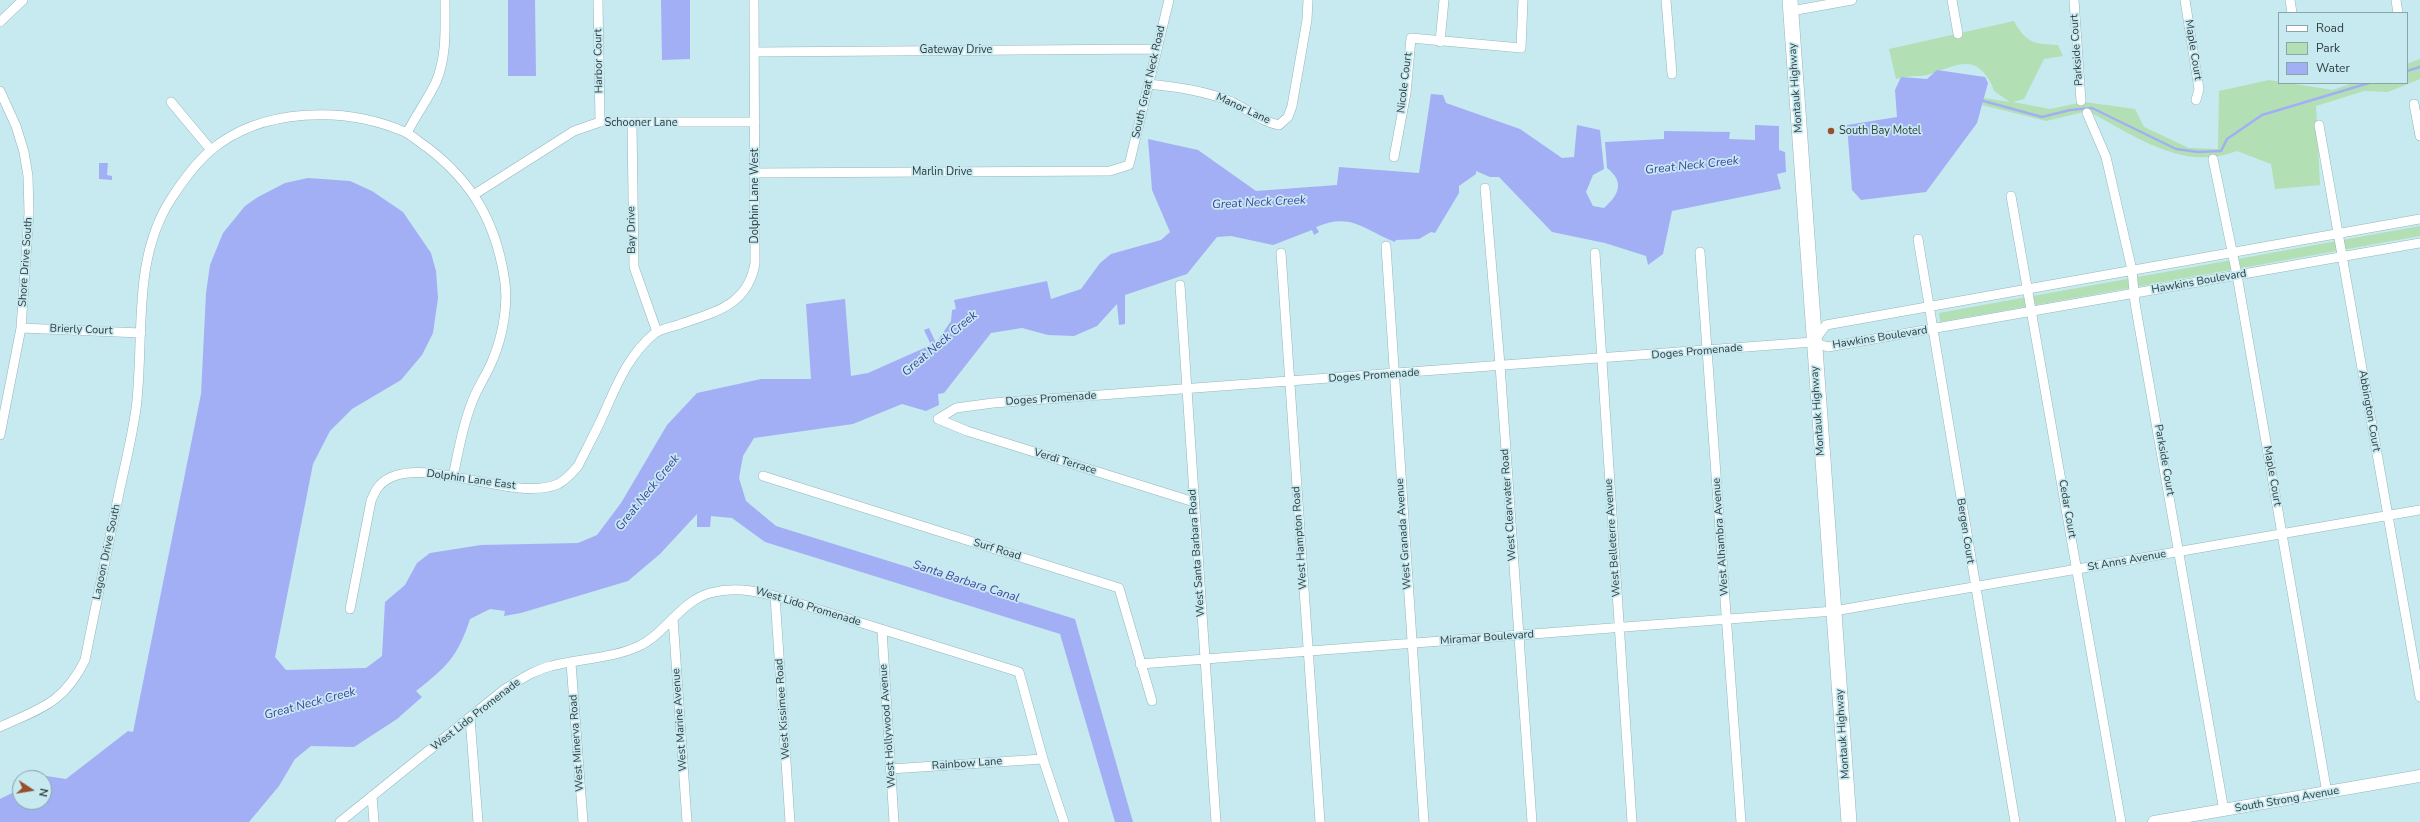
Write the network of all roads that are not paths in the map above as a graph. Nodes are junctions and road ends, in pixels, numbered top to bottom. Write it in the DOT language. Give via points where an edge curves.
graph roads {
  1 [pos="23,0"];
  2 [pos="445,0"];
  3 [pos="598,0"];
  4 [pos="754,0"];
  5 [pos="1169,0"];
  6 [pos="1308,0"];
  7 [pos="1444,0"];
  8 [pos="1523,0"];
  9 [pos="1666,0"];
  10 [pos="1852,0"];
  11 [pos="1952,0"];
  12 [pos="2074,0"];
  13 [pos="2185,0"];
  14 [pos="2290,0"];
  15 [pos="2396,0"];
  16 [pos="1790,5"];
  17 [pos="2292,12"];
  18 [pos="2398,12"];
  19 [pos="0,22"];
  20 [pos="1958,34"];
  21 [pos="1440,42"];
  22 [pos="1157,49"];
  23 [pos="755,52"];
  24 [pos="1672,74"];
  25 [pos="1149,84"];
  26 [pos="0,91"];
  27 [pos="2081,100"];
  28 [pos="2196,100"];
  29 [pos="171,102"];
  30 [pos="2414,104"];
  31 [pos="2088,113"];
  32 [pos="600,122"];
  33 [pos="755,122"];
  34 [pos="632,123"];
  35 [pos="2320,125"];
  36 [pos="407,133"];
  37 [pos="2420,136"];
  38 [pos="211,150"];
  39 [pos="1394,157"];
  40 [pos="2213,159"];
  41 [pos="1129,165"];
  42 [pos="754,173"];
  43 [pos="1485,188"];
  44 [pos="475,194"];
  45 [pos="2011,196"];
  46 [pos="2420,219"];
  47 [pos="2337,233"];
  48 [pos="1918,239"];
  49 [pos="2420,243"];
  50 [pos="1386,246"];
  51 [pos="1700,252"];
  52 [pos="2232,252"];
  53 [pos="1281,253"];
  54 [pos="1595,253"];
  55 [pos="2341,257"];
  56 [pos="2132,270"];
  57 [pos="2237,275"];
  58 [pos="1180,285"];
  59 [pos="2028,289"];
  60 [pos="2134,294"];
  61 [pos="1929,306"];
  62 [pos="2032,312"];
  63 [pos="21,328"];
  64 [pos="1932,329"];
  65 [pos="657,332"];
  66 [pos="141,333"];
  67 [pos="1813,342"];
  68 [pos="1708,350"];
  69 [pos="1602,359"];
  70 [pos="1500,365"];
  71 [pos="1393,375"];
  72 [pos="1289,382"];
  73 [pos="1186,390"];
  74 [pos="938,419"];
  75 [pos="0,435"];
  76 [pos="763,476"];
  77 [pos="453,477"];
  78 [pos="1194,502"];
  79 [pos="2420,510"];
  80 [pos="2387,515"];
  81 [pos="2281,533"];
  82 [pos="2180,552"];
  83 [pos="2077,569"];
  84 [pos="1974,586"];
  85 [pos="775,596"];
  86 [pos="350,609"];
  87 [pos="1834,611"];
  88 [pos="673,618"];
  89 [pos="1727,620"];
  90 [pos="1619,628"];
  91 [pos="882,630"];
  92 [pos="1518,635"];
  93 [pos="1412,644"];
  94 [pos="1308,652"];
  95 [pos="1205,660"];
  96 [pos="572,663"];
  97 [pos="1140,664"];
  98 [pos="2420,697"];
  99 [pos="1152,701"];
  100 [pos="470,718"];
  101 [pos="0,727"];
  102 [pos="1043,759"];
  103 [pos="890,768"];
  104 [pos="2420,776"];
  105 [pos="2327,793"];
  106 [pos="372,796"];
  107 [pos="2224,811"];
  108 [pos="2204,818"];
  109 [pos="340,822"];
  110 [pos="374,822"];
  111 [pos="478,822"];
  112 [pos="583,822"];
  113 [pos="687,822"];
  114 [pos="790,822"];
  115 [pos="894,822"];
  116 [pos="1064,822"];
  117 [pos="1216,822"];
  118 [pos="1320,822"];
  119 [pos="1424,822"];
  120 [pos="1532,822"];
  121 [pos="1632,822"];
  122 [pos="1740,822"];
  123 [pos="1849,822"];
  124 [pos="2015,822"];
  125 [pos="2121,822"];
  126 [pos="2154,822"];
  1 -- 19 [label="street"];
  2 -- 36 [label="street" via="445,44 441,67 436,82"];
  3 -- 32 [label="street, Harbor Court"];
  4 -- 23 [label="street, Dolphin Lane West"];
  5 -- 22 [label="street, South Great Neck Road"];
  6 -- 25 [label="street, Manor Lane" via="1292,106 1288,117 1279,125 1269,123 1231,102 1210,94"];
  7 -- 21 [label="street"];
  8 -- 21 [label="street" via="1521,48"];
  9 -- 24 [label="street"];
  10 -- 16 [label="street"];
  11 -- 20 [label="street"];
  12 -- 27 [label="street, Parkside Court"];
  13 -- 28 [label="street, Maple Court" via="2199,89"];
  14 -- 17 [label="street"];
  15 -- 18 [label="street"];
  16 -- 67 [label="main road, Montauk Highway"];
  21 -- 39 [label="street, Nicole Court" via="1411,38 1406,93"];
  22 -- 23 [label="street, Gateway Drive"];
  22 -- 25 [label="street, South Great Neck Road"];
  23 -- 33 [label="street, Dolphin Lane West"];
  25 -- 41 [label="street, South Great Neck Road"];
  26 -- 63 [label="street, Shore Drive South" via="16,126 28,176 30,213"];
  29 -- 38 [label="street"];
  30 -- 37 [label="street"];
  31 -- 56 [label="street, Parkside Court" via="2106,158"];
  32 -- 34 [label="street, Schooner Lane"];
  32 -- 44 [label="street, Schooner Lane" via="574,131"];
  33 -- 34 [label="street, Schooner Lane"];
  33 -- 42 [label="street, Dolphin Lane West"];
  34 -- 65 [label="street, Bay Drive" via="634,267"];
  35 -- 47 [label="street, Abbington Court"];
  36 -- 38 [label="street, Lagoon Drive South" via="352,116 302,116 252,127"];
  36 -- 44 [label="street" via="451,167"];
  38 -- 66 [label="street, Lagoon Drive South" via="187,176 158,223 145,266"];
  40 -- 52 [label="street, Maple Court"];
  41 -- 42 [label="street, Marlin Drive" via="1110,171"];
  42 -- 65 [label="street, Dolphin Lane West" via="753,278 733,303"];
  43 -- 70 [label="street, West Clearwater Road"];
  44 -- 77 [label="street" via="499,250 505,280 504,306 501,335 493,360 471,403"];
  45 -- 59 [label="street, Cedar Court"];
  46 -- 47 [label="street, Hawkins Boulevard"];
  47 -- 52 [label="street, Hawkins Boulevard"];
  47 -- 55 [label="street, Abbington Court"];
  48 -- 61 [label="street, Bergen Court"];
  49 -- 55 [label="street, Hawkins Boulevard"];
  50 -- 71 [label="street, West Granada Avenue"];
  51 -- 68 [label="street, West Alhambra Avenue"];
  52 -- 56 [label="street, Hawkins Boulevard"];
  52 -- 57 [label="street, Maple Court"];
  53 -- 72 [label="street, West Hampton Road"];
  54 -- 69 [label="street, West Belleterre Avenue"];
  55 -- 57 [label="street, Hawkins Boulevard"];
  55 -- 80 [label="street, Abbington Court"];
  56 -- 59 [label="street, Hawkins Boulevard"];
  56 -- 60 [label="street, Parkside Court"];
  57 -- 60 [label="street, Hawkins Boulevard"];
  57 -- 81 [label="street, Maple Court"];
  58 -- 73 [label="street, West Santa Barbara Road"];
  59 -- 61 [label="street, Hawkins Boulevard"];
  59 -- 62 [label="street, Cedar Court"];
  60 -- 62 [label="street, Hawkins Boulevard"];
  60 -- 82 [label="street, Parkside Court"];
  61 -- 64 [label="street, Bergen Court"];
  61 -- 67 [label="street, Hawkins Boulevard" via="1826,326"];
  62 -- 64 [label="street, Hawkins Boulevard"];
  62 -- 83 [label="street, Cedar Court"];
  63 -- 66 [label="street, Brierly Court"];
  63 -- 75 [label="street, Shore Drive South"];
  64 -- 67 [label="street, Hawkins Boulevard" via="1828,347"];
  64 -- 84 [label="street, Bergen Court"];
  65 -- 77 [label="street, Dolphin Lane East" via="635,352 621,374 578,466 569,477 542,488 499,486"];
  66 -- 101 [label="street, Lagoon Drive South" via="136,410 85,660 76,678 64,693 48,705"];
  67 -- 68 [label="street, Doges Promenade"];
  67 -- 87 [label="main road, Montauk Highway"];
  68 -- 69 [label="street, Doges Promenade"];
  68 -- 89 [label="street, West Alhambra Avenue"];
  69 -- 70 [label="street, Doges Promenade"];
  69 -- 90 [label="street, West Belleterre Avenue"];
  70 -- 71 [label="street, Doges Promenade"];
  70 -- 92 [label="street, West Clearwater Road"];
  71 -- 72 [label="street, Doges Promenade"];
  71 -- 93 [label="street, West Granada Avenue"];
  72 -- 73 [label="street, Doges Promenade"];
  72 -- 94 [label="street, West Hampton Road"];
  73 -- 74 [label="street, Doges Promenade" via="976,405 956,408"];
  73 -- 78 [label="street, West Santa Barbara Road"];
  74 -- 78 [label="street, Verdi Terrace" via="967,431"];
  76 -- 97 [label="street, Surf Road" via="1119,588"];
  77 -- 86 [label="street, Dolphin Lane East" via="404,472 380,485 371,501"];
  78 -- 95 [label="street, West Santa Barbara Road"];
  79 -- 80 [label="street, St Anns Avenue"];
  80 -- 81 [label="street, St Anns Avenue"];
  80 -- 98 [label="street, Abbington Court"];
  81 -- 82 [label="street, St Anns Avenue"];
  81 -- 105 [label="street, Maple Court"];
  82 -- 83 [label="street, St Anns Avenue"];
  82 -- 107 [label="street, Parkside Court"];
  83 -- 84 [label="street, St Anns Avenue"];
  83 -- 125 [label="street, Cedar Court"];
  84 -- 87 [label="street, St Anns Avenue"];
  84 -- 124 [label="street, Bergen Court"];
  85 -- 88 [label="street, West Lido Promenade" via="746,589 708,594"];
  85 -- 91 [label="street, West Lido Promenade"];
  85 -- 114 [label="street, West Kissimee Road"];
  87 -- 89 [label="street, Miramar Boulevard"];
  87 -- 123 [label="main road, Montauk Highway"];
  88 -- 96 [label="street, West Lido Promenade" via="656,635 641,645 602,658"];
  88 -- 113 [label="street, West Marine Avenue"];
  89 -- 90 [label="street, Miramar Boulevard"];
  89 -- 122 [label="street, West Alhambra Avenue"];
  90 -- 92 [label="street, Miramar Boulevard"];
  90 -- 121 [label="street, West Belleterre Avenue"];
  91 -- 102 [label="street, West Lido Promenade" via="1019,672"];
  91 -- 103 [label="street, West Hollywood Avenue"];
  92 -- 93 [label="street, Miramar Boulevard"];
  92 -- 120 [label="street, West Clearwater Road"];
  93 -- 94 [label="street, Miramar Boulevard"];
  93 -- 119 [label="street, West Granada Avenue"];
  94 -- 95 [label="street, Miramar Boulevard"];
  94 -- 118 [label="street, West Hampton Road"];
  95 -- 97 [label="street, Miramar Boulevard"];
  95 -- 117 [label="street, West Santa Barbara Road"];
  96 -- 100 [label="street, West Lido Promenade" via="536,671 505,689"];
  96 -- 112 [label="street, West Minerva Road"];
  97 -- 99 [label="street, Surf Road"];
  100 -- 106 [label="street, West Lido Promenade"];
  100 -- 111 [label="street"];
  102 -- 103 [label="street, Rainbow Lane"];
  102 -- 116 [label="street, West Lido Promenade"];
  103 -- 115 [label="street, West Hollywood Avenue"];
  104 -- 105 [label="street, South Strong Avenue"];
  105 -- 107 [label="street, South Strong Avenue"];
  106 -- 109 [label="street, West Lido Promenade"];
  106 -- 110 [label="street"];
  107 -- 108 [label="street, South Strong Avenue"];
  108 -- 126 [label="street, South Strong Avenue"];
}
